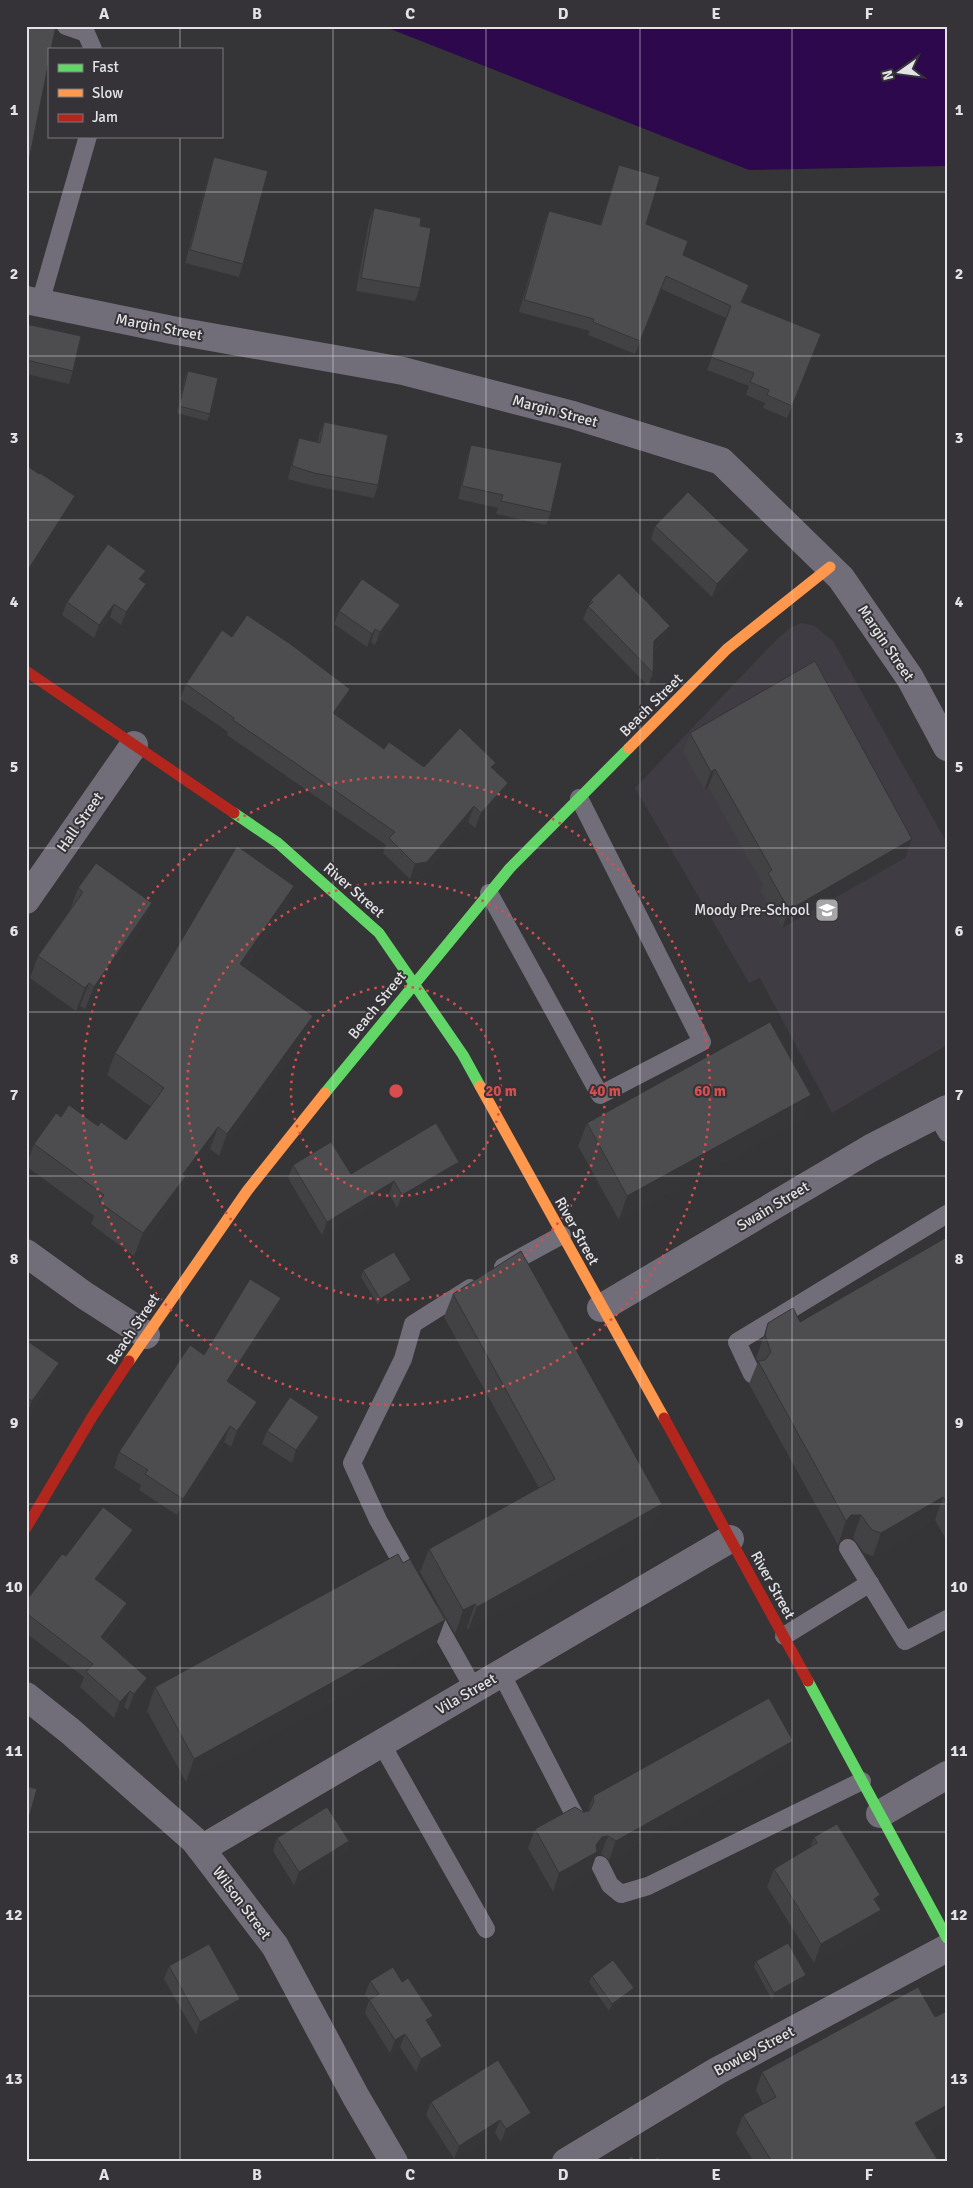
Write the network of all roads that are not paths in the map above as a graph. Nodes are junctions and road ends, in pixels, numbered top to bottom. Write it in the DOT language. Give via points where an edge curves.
graph roads {
  1 [pos="66,26"];
  2 [pos="93,48"];
  3 [pos="87,138"];
  4 [pos="33,302"];
  5 [pos="830,567"];
  6 [pos="26,671"];
  7 [pos="134,745"];
  8 [pos="947,747"];
  9 [pos="579,798"];
  10 [pos="489,893"];
  11 [pos="26,900"];
  12 [pos="414,983"];
  13 [pos="943,1119"];
  14 [pos="947,1214"];
  15 [pos="562,1235"];
  16 [pos="26,1253"];
  17 [pos="601,1308"];
  18 [pos="146,1335"];
  19 [pos="752,1374"];
  20 [pos="26,1528"];
  21 [pos="730,1539"];
  22 [pos="848,1548"];
  23 [pos="870,1583"];
  24 [pos="947,1619"];
  25 [pos="784,1636"];
  26 [pos="501,1673"];
  27 [pos="474,1689"];
  28 [pos="26,1696"];
  29 [pos="381,1743"];
  30 [pos="947,1775"];
  31 [pos="862,1781"];
  32 [pos="880,1814"];
  33 [pos="577,1820"];
  34 [pos="201,1849"];
  35 [pos="600,1865"];
  36 [pos="486,1929"];
  37 [pos="947,1938"];
  38 [pos="947,1948"];
  39 [pos="394,2162"];
  40 [pos="566,2162"];
  1 -- 2 [label="lane" via="86,33"];
  3 -- 4 [label="lane"];
  4 -- 5 [label="street, Margin Street" via="402,371 573,415 721,461"];
  5 -- 8 [label="street, Margin Street" via="910,678"];
  5 -- 9 [label="main road, Beach Street" via="727,649"];
  6 -- 7 [label="main road, River Street"];
  7 -- 11 [label="street, Hall Street"];
  7 -- 12 [label="main road, River Street" via="278,843 380,932"];
  9 -- 10 [label="main road, Beach Street"];
  9 -- 10 [label="lane" via="702,1042 600,1095"];
  10 -- 12 [label="main road, Beach Street"];
  12 -- 15 [label="main road, River Street" via="463,1055"];
  12 -- 18 [label="main road, Beach Street" via="247,1191"];
  13 -- 17 [label="street, Swain Street" via="871,1148"];
  14 -- 19 [label="lane" via="737,1342"];
  15 -- 17 [label="main road, River Street"];
  15 -- 27 [label="lane" via="413,1324 403,1359 352,1463 378,1520"];
  16 -- 18 [label="street" via="84,1296"];
  17 -- 21 [label="main road, River Street"];
  18 -- 20 [label="main road, Beach Street" via="92,1417"];
  21 -- 25 [label="main road, River Street"];
  21 -- 26 [label="street, Vila Street"];
  22 -- 23 [label="lane"];
  23 -- 24 [label="lane" via="905,1641"];
  23 -- 25 [label="lane"];
  25 -- 31 [label="main road, River Street"];
  26 -- 27 [label="street, Vila Street"];
  26 -- 33 [label="lane"];
  27 -- 29 [label="street, Vila Street"];
  28 -- 34 [label="street, Wilson Street" via="70,1731"];
  29 -- 34 [label="street, Vila Street"];
  29 -- 36 [label="lane"];
  30 -- 32 [label="street"];
  31 -- 32 [label="main road, River Street"];
  31 -- 35 [label="lane" via="648,1886 622,1894 610,1885"];
  32 -- 37 [label="main road, River Street"];
  34 -- 39 [label="street, Wilson Street" via="276,1946"];
  38 -- 40 [label="street, Bowley Street" via="717,2071"];
}
